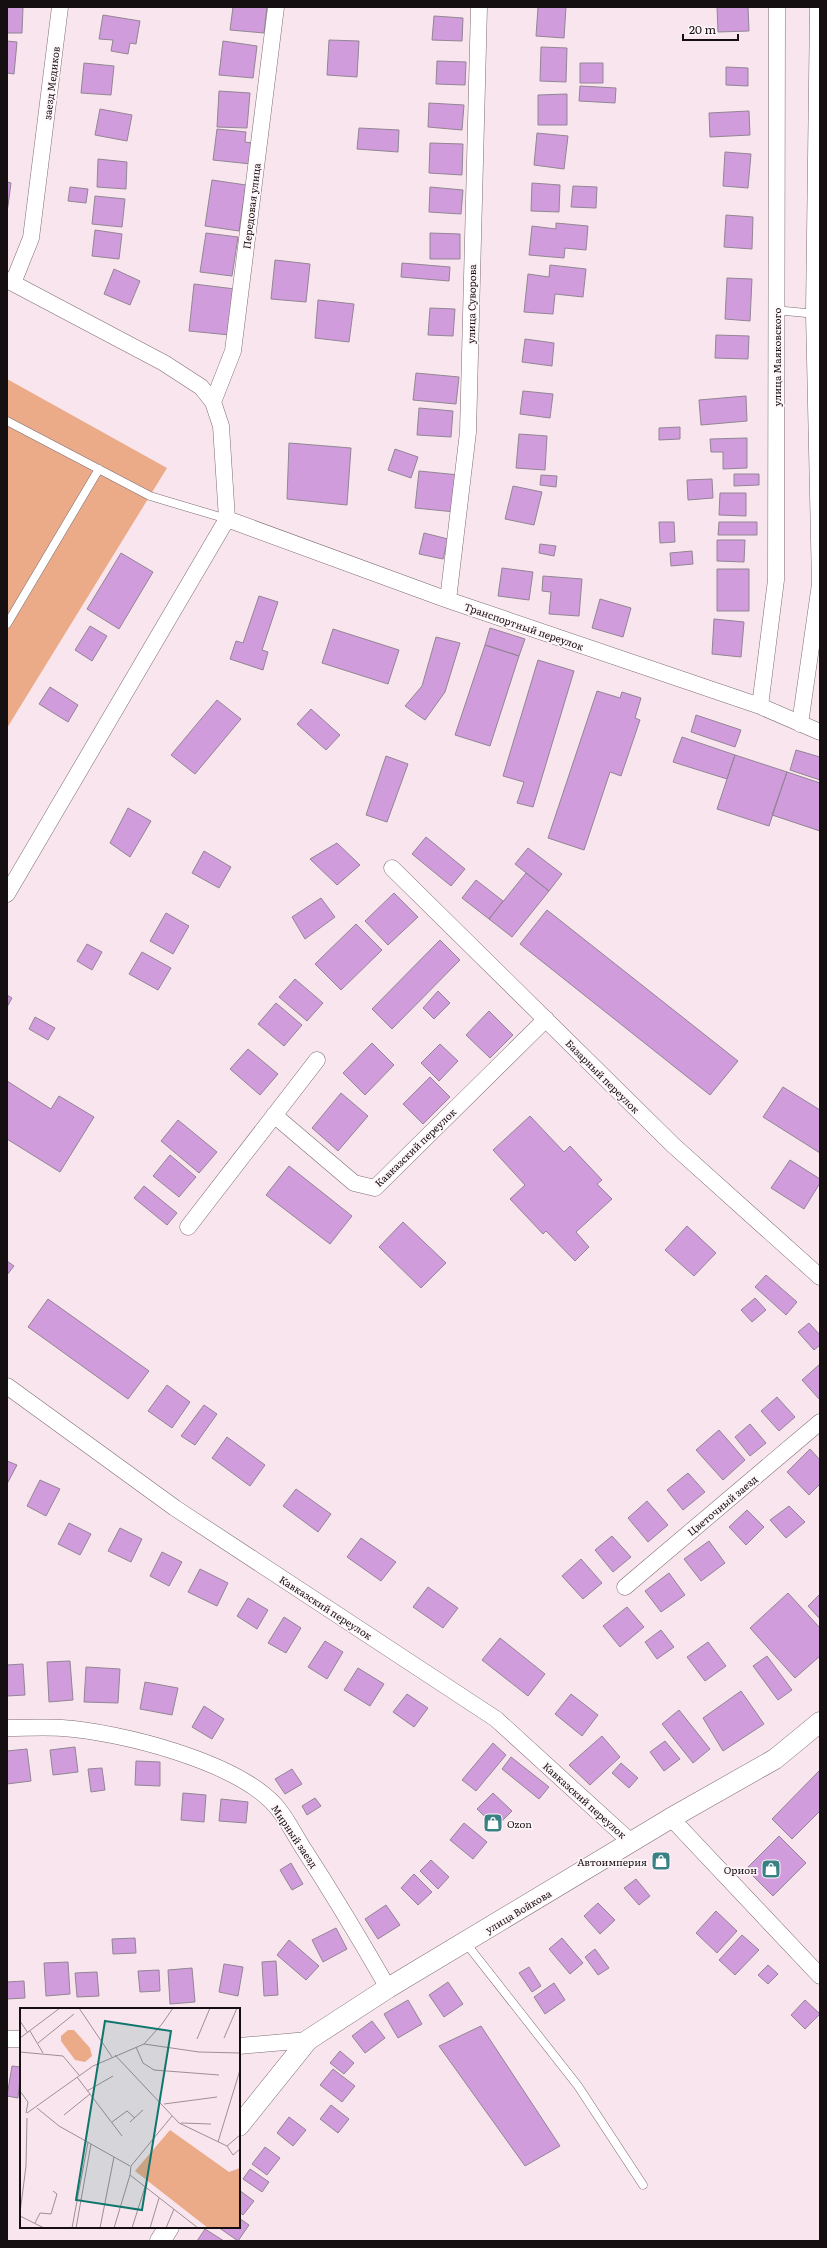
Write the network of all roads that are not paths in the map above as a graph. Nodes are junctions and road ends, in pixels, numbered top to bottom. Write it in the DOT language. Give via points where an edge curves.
graph roads {
  1 [pos="60,7"];
  2 [pos="276,7"];
  3 [pos="478,7"];
  4 [pos="777,7"];
  5 [pos="818,7"];
  6 [pos="10,282"];
  7 [pos="776,310"];
  8 [pos="817,314"];
  9 [pos="213,402"];
  10 [pos="7,421"];
  11 [pos="99,469"];
  12 [pos="227,519"];
  13 [pos="448,600"];
  14 [pos="7,624"];
  15 [pos="760,706"];
  16 [pos="800,724"];
  17 [pos="820,732"];
  18 [pos="392,868"];
  19 [pos="7,894"];
  20 [pos="546,1019"];
  21 [pos="317,1060"];
  22 [pos="274,1115"];
  23 [pos="188,1227"];
  24 [pos="820,1277"];
  25 [pos="7,1386"];
  26 [pos="820,1422"];
  27 [pos="624,1587"];
  28 [pos="820,1722"];
  29 [pos="7,1728"];
  30 [pos="672,1818"];
  31 [pos="632,1843"];
  32 [pos="465,1942"];
  33 [pos="820,1976"];
  34 [pos="388,1988"];
  35 [pos="7,2039"];
  36 [pos="20,2039"];
  37 [pos="308,2040"];
  38 [pos="240,2046"];
  39 [pos="240,2125"];
  40 [pos="643,2186"];
  41 [pos="168,2228"];
  42 [pos="160,2241"];
  1 -- 6 [label="street, заезд Медиков" via="31,238"];
  2 -- 9 [label="street, Передовая улица" via="233,351"];
  3 -- 13 [label="street, улица Суворова" via="468,432"];
  4 -- 7 [label="street, улица Маяковского"];
  5 -- 8 [label="street"];
  6 -- 9 [label="street" via="164,363 201,387"];
  7 -- 8 [label="lane"];
  7 -- 15 [label="street, улица Маяковского" via="776,580"];
  8 -- 16 [label="street" via="820,584"];
  9 -- 12 [label="street" via="221,426"];
  10 -- 11 [label="lane"];
  11 -- 12 [label="lane" via="150,496"];
  11 -- 14 [label="lane"];
  12 -- 13 [label="street, Транспортный переулок"];
  12 -- 19 [label="street"];
  13 -- 15 [label="street, Транспортный переулок"];
  15 -- 16 [label="street, Транспортный переулок"];
  16 -- 17 [label="street, Транспортный переулок"];
  18 -- 20 [label="street, Базарный переулок"];
  20 -- 22 [label="street, Кавказский переулок" via="375,1188 354,1183"];
  20 -- 24 [label="street, Базарный переулок" via="673,1145"];
  21 -- 22 [label="street"];
  22 -- 23 [label="street"];
  25 -- 31 [label="street, Кавказский переулок" via="174,1508 496,1719"];
  26 -- 27 [label="street, Цветочный заезд"];
  28 -- 30 [label="street, улица Войкова" via="775,1759"];
  29 -- 34 [label="street, Мирный заезд" via="62,1728 123,1738 172,1750 209,1764 245,1782 275,1805 335,1897"];
  30 -- 31 [label="street, улица Войкова"];
  30 -- 33 [label="street"];
  31 -- 32 [label="street, улица Войкова"];
  32 -- 34 [label="street, улица Войкова"];
  32 -- 40 [label="lane" via="578,2086"];
  34 -- 37 [label="street, улица Войкова"];
  35 -- 36 [label="street"];
  37 -- 38 [label="street"];
  37 -- 39 [label="street, улица Войкова"];
  41 -- 42 [label="street"];
}
